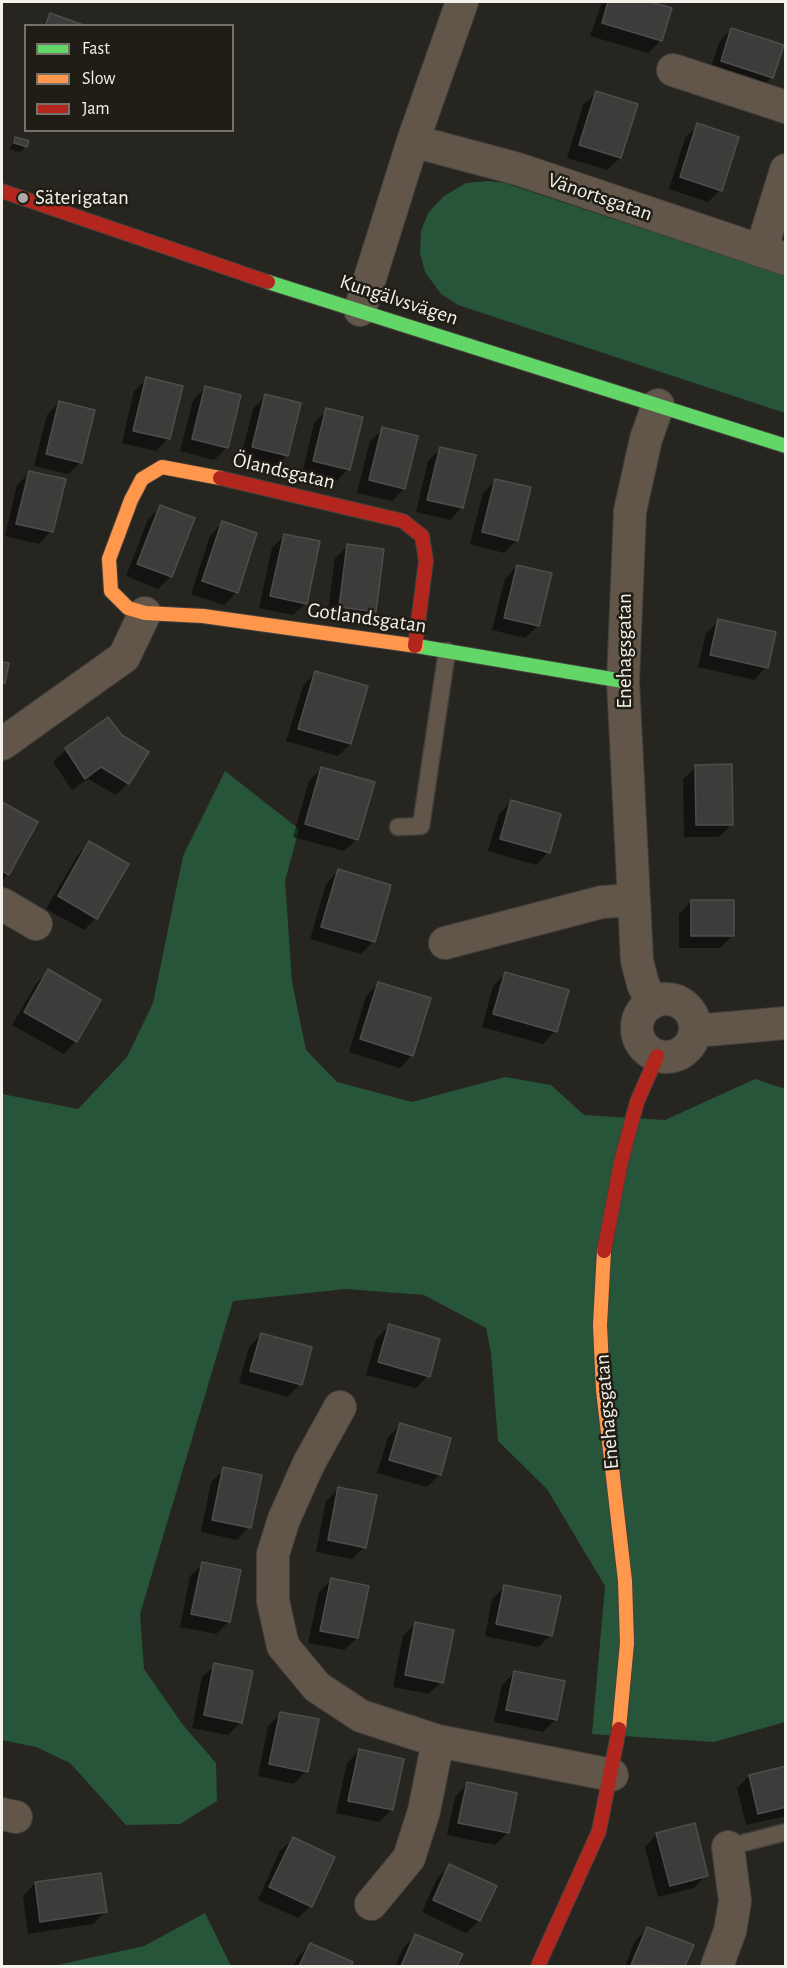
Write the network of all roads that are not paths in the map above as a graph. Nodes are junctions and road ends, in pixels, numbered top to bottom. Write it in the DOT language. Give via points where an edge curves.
graph roads {
  1 [pos="462,2"];
  2 [pos="673,70"];
  3 [pos="786,106"];
  4 [pos="413,141"];
  5 [pos="786,170"];
  6 [pos="2,191"];
  7 [pos="773,255"];
  8 [pos="360,310"];
  9 [pos="658,405"];
  10 [pos="786,446"];
  11 [pos="111,591"];
  12 [pos="145,613"];
  13 [pos="415,646"];
  14 [pos="447,651"];
  15 [pos="623,681"];
  16 [pos="2,744"];
  17 [pos="398,827"];
  18 [pos="632,900"];
  19 [pos="2,904"];
  20 [pos="36,924"];
  21 [pos="445,944"];
  22 [pos="652,1003"];
  23 [pos="786,1023"];
  24 [pos="695,1031"];
  25 [pos="657,1056"];
  26 [pos="340,1407"];
  27 [pos="438,1741"];
  28 [pos="612,1775"];
  29 [pos="786,1832"];
  30 [pos="728,1847"];
  31 [pos="371,1904"];
  32 [pos="538,1966"];
  33 [pos="717,1966"];
  1 -- 4 [label="street"];
  2 -- 3 [label="street"];
  4 -- 7 [label="street, Vänortsgatan" via="518,169"];
  4 -- 8 [label="street"];
  5 -- 7 [label="street"];
  6 -- 8 [label="street, Kungälvsvägen" via="196,259"];
  8 -- 9 [label="street, Kungälvsvägen"];
  9 -- 10 [label="street, Kungälvsvägen"];
  9 -- 15 [label="street, Enehagsgatan" via="630,511"];
  11 -- 12 [label="street, Gotlandsgatan" via="128,608"];
  11 -- 13 [label="street, Ölandsgatan" via="109,559 142,479 162,467 184,469 403,521 422,536 426,561"];
  12 -- 13 [label="street, Gotlandsgatan" via="203,616"];
  12 -- 16 [label="street" via="124,657"];
  13 -- 14 [label="street, Gotlandsgatan"];
  14 -- 15 [label="street, Gotlandsgatan"];
  14 -- 17 [label="lane" via="421,826"];
  15 -- 18 [label="street, Enehagsgatan"];
  18 -- 21 [label="street" via="602,902"];
  18 -- 22 [label="street, Enehagsgatan" via="637,961"];
  19 -- 20 [label="street"];
  22 -- 24 [label="street" via="663,999 680,1002 692,1014"];
  22 -- 25 [label="street" via="640,1014 637,1031 643,1047"];
  23 -- 24 [label="street"];
  24 -- 25 [label="street" via="684,1051 674,1056"];
  25 -- 28 [label="street, Enehagsgatan" via="637,1102 621,1162 603,1260 603,1390 625,1581 627,1643"];
  26 -- 27 [label="street" via="300,1482 273,1554 273,1601 283,1646 317,1687 361,1716"];
  27 -- 28 [label="street"];
  27 -- 31 [label="street" via="424,1811 409,1858"];
  28 -- 32 [label="street, Enehagsgatan" via="599,1831"];
  29 -- 30 [label="lane"];
  30 -- 33 [label="street" via="735,1902 730,1931"];
}
